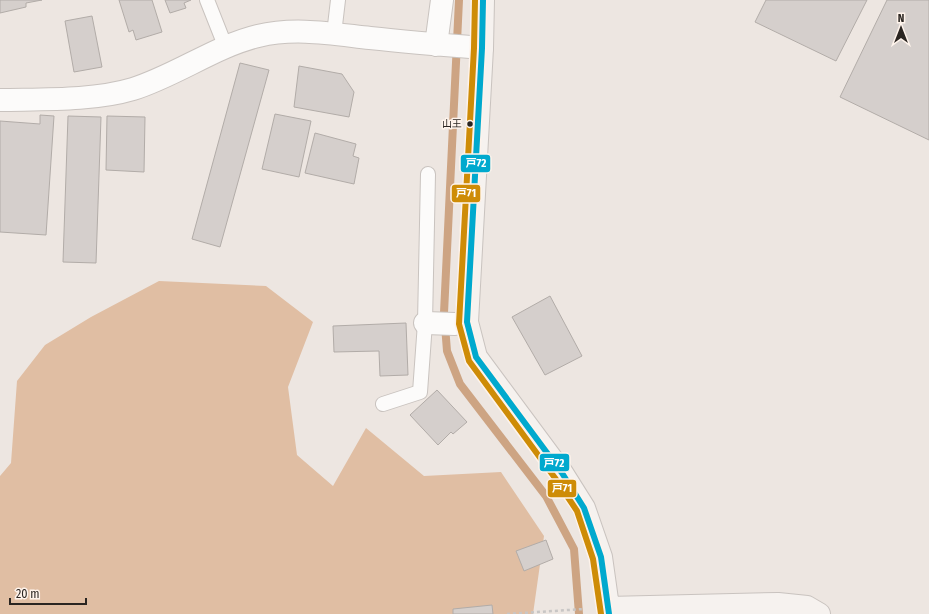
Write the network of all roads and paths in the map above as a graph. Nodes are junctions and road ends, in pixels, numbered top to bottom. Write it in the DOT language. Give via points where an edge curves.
graph roads {
  1 [pos="207,0"];
  2 [pos="338,0"];
  3 [pos="442,0"];
  4 [pos="483,0"];
  5 [pos="334,34"];
  6 [pos="436,45"];
  7 [pos="226,48"];
  8 [pos="482,48"];
  9 [pos="0,100"];
  10 [pos="428,174"];
  11 [pos="425,323"];
  12 [pos="459,323"];
  13 [pos="383,404"];
  14 [pos="602,610"];
  15 [pos="507,614"];
  16 [pos="819,614"];
  1 -- 7 [label="lane"];
  2 -- 5 [label="lane"];
  3 -- 6 [label="street"];
  4 -- 8 [label="street"];
  5 -- 6 [label="street"];
  5 -- 7 [label="street" via="288,31 258,36"];
  6 -- 8 [label="street"];
  7 -- 9 [label="street" via="133,89 100,96"];
  8 -- 12 [label="street"];
  10 -- 11 [label="lane"];
  11 -- 12 [label="street"];
  11 -- 13 [label="lane" via="420,392"];
  12 -- 14 [label="street" via="476,357 562,473 584,508 601,557"];
  14 -- 15 [label="path"];
  14 -- 16 [label="street" via="778,604 807,607"];
}
